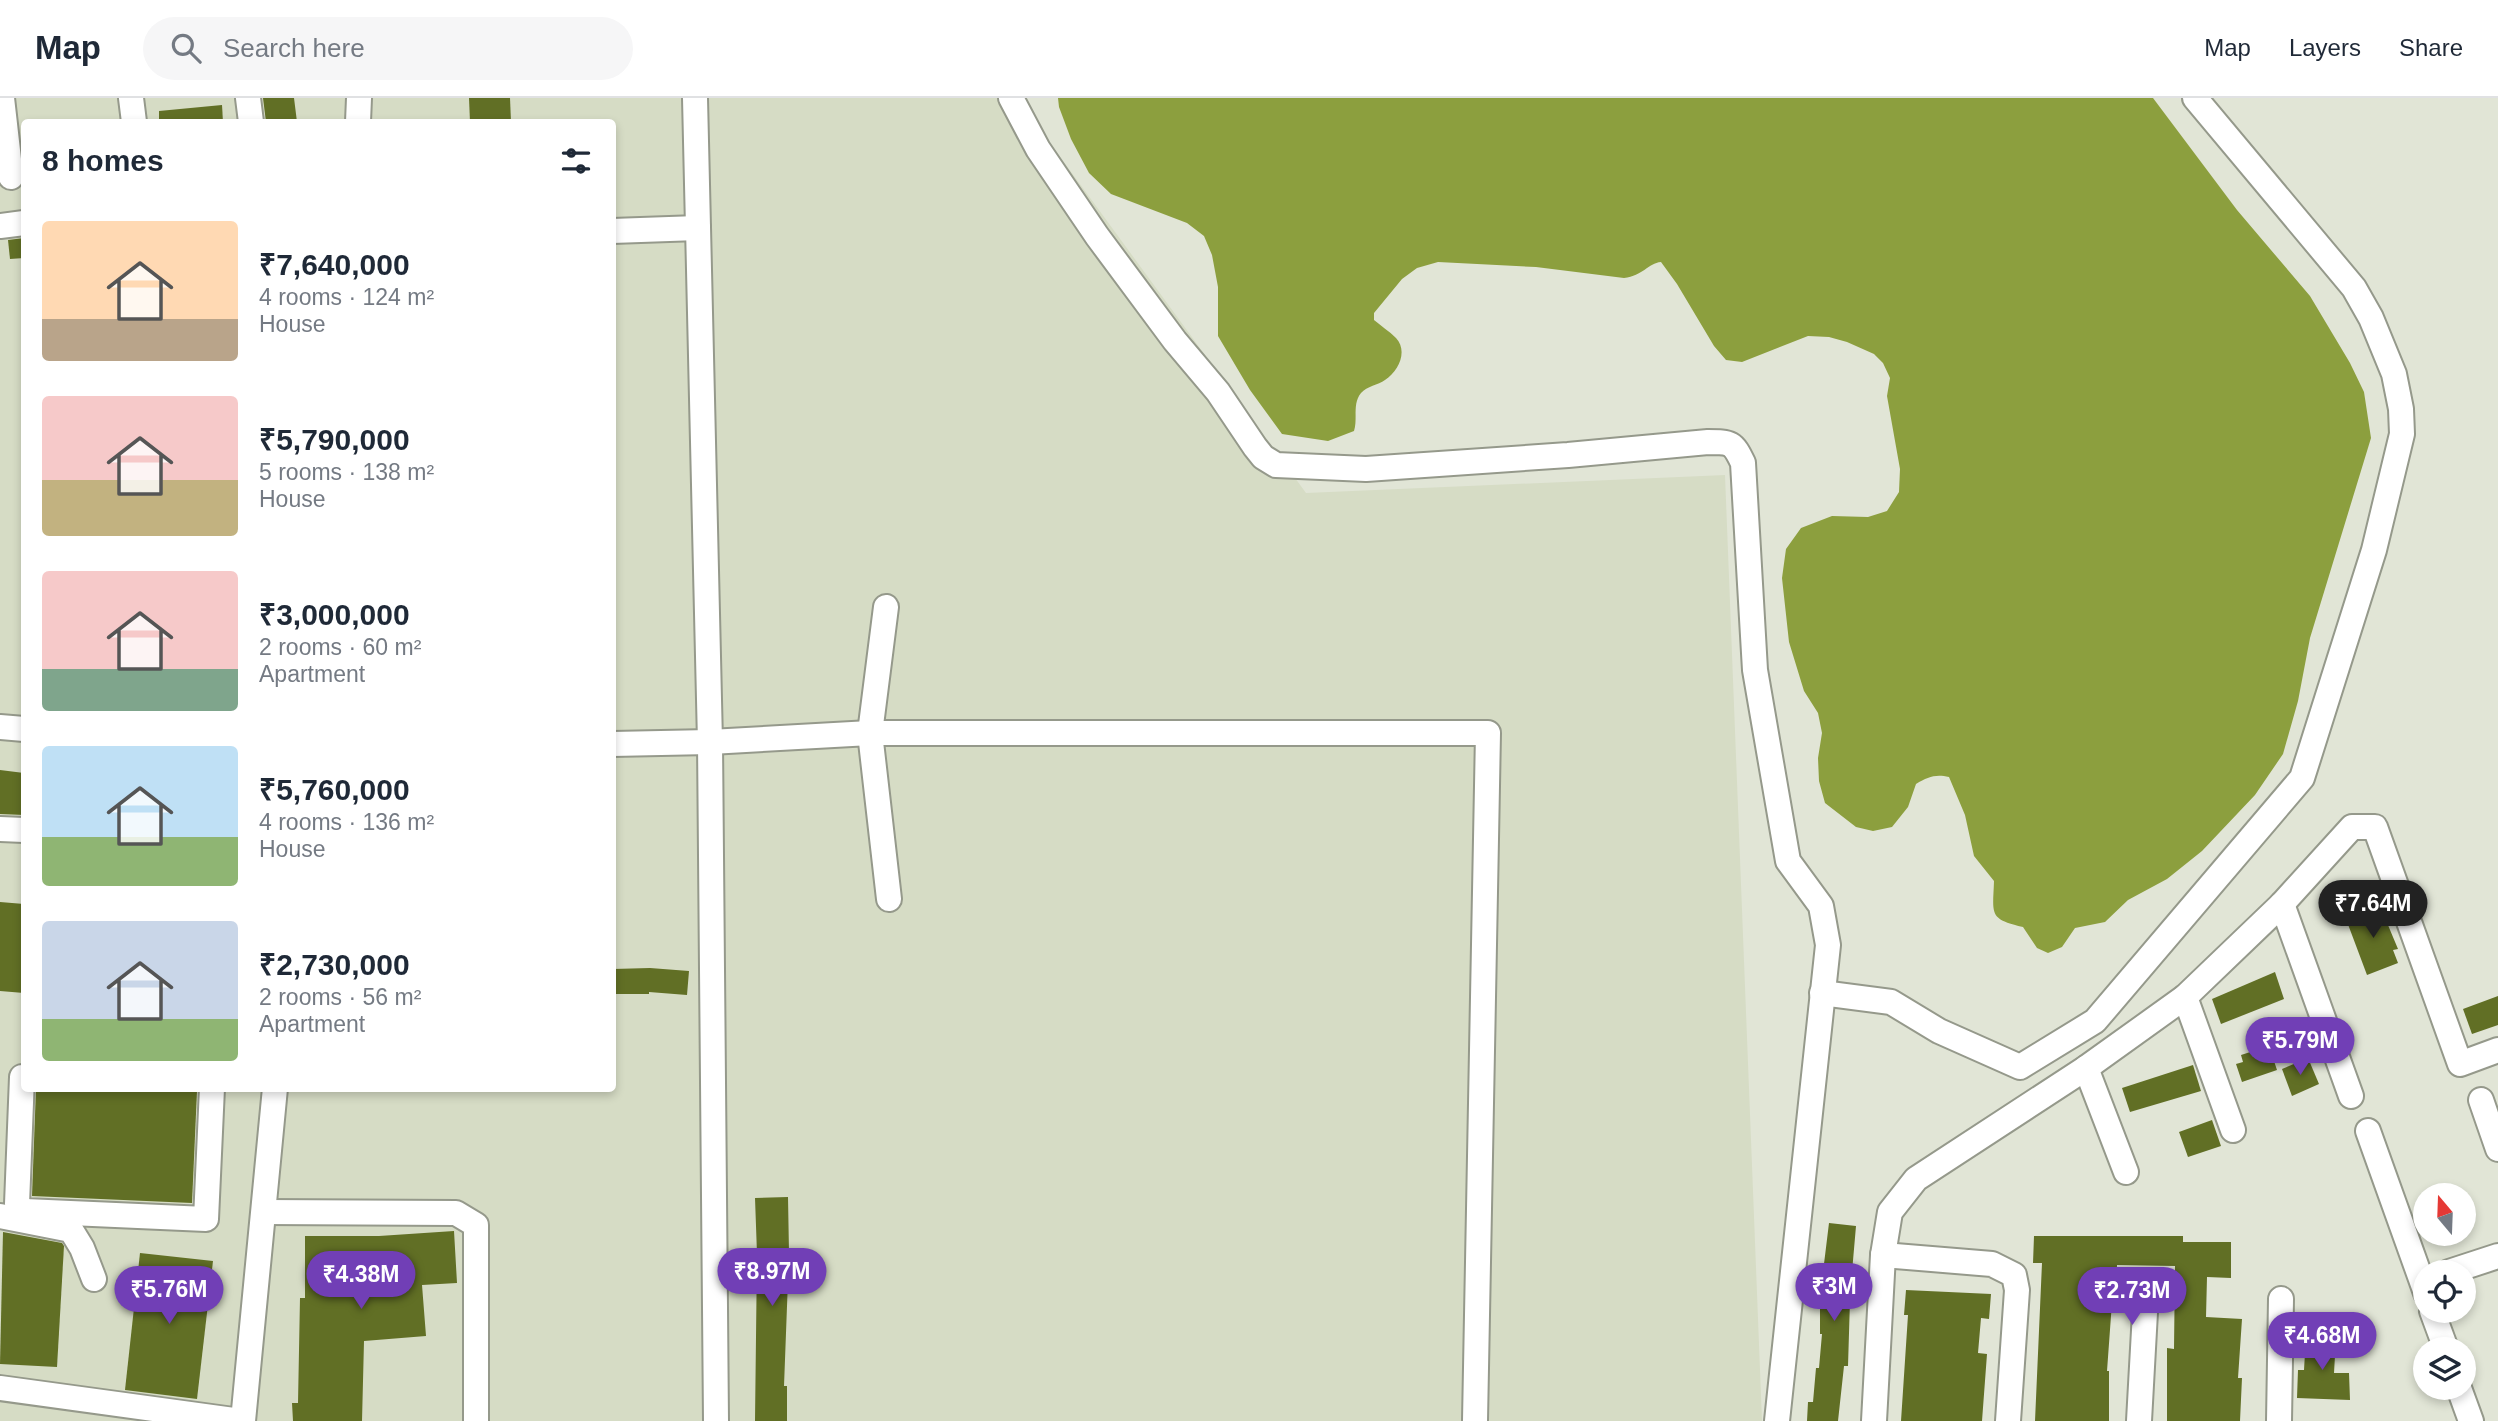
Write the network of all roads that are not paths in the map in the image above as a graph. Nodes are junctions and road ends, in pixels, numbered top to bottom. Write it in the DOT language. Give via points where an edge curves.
graph roads {
  1 [pos="2,98"];
  2 [pos="131,98"];
  3 [pos="248,98"];
  4 [pos="359,98"];
  5 [pos="695,98"];
  6 [pos="1011,98"];
  7 [pos="2194,98"];
  8 [pos="134,119"];
  9 [pos="251,119"];
  10 [pos="358,119"];
  11 [pos="12,177"];
  12 [pos="21,223"];
  13 [pos="0,226"];
  14 [pos="698,228"];
  15 [pos="616,231"];
  16 [pos="886,607"];
  17 [pos="0,727"];
  18 [pos="21,729"];
  19 [pos="870,733"];
  20 [pos="710,742"];
  21 [pos="616,744"];
  22 [pos="0,829"];
  23 [pos="21,830"];
  24 [pos="889,899"];
  25 [pos="2281,904"];
  26 [pos="1822,993"];
  27 [pos="2185,997"];
  28 [pos="2498,1050"];
  29 [pos="2086,1068"];
  30 [pos="22,1092"];
  31 [pos="212,1092"];
  32 [pos="275,1092"];
  33 [pos="2351,1096"];
  34 [pos="2481,1100"];
  35 [pos="2233,1130"];
  36 [pos="2368,1131"];
  37 [pos="2498,1149"];
  38 [pos="2126,1172"];
  39 [pos="264,1212"];
  40 [pos="0,1216"];
  41 [pos="1882,1255"];
  42 [pos="2498,1256"];
  43 [pos="2415,1260"];
  44 [pos="2476,1263"];
  45 [pos="94,1279"];
  46 [pos="2146,1294"];
  47 [pos="2281,1299"];
  48 [pos="0,1388"];
  49 [pos="2463,1400"];
  50 [pos="242,1421"];
  51 [pos="476,1421"];
  52 [pos="716,1421"];
  53 [pos="1475,1421"];
  54 [pos="1777,1421"];
  55 [pos="1874,1421"];
  56 [pos="2008,1421"];
  57 [pos="2139,1421"];
  58 [pos="2279,1421"];
  59 [pos="2471,1421"];
  1 -- 11 [label="street"];
  2 -- 8 [label="street"];
  3 -- 9 [label="street"];
  4 -- 10 [label="street"];
  5 -- 14 [label="street"];
  6 -- 26 [label="street" via="1038,149 1097,236 1255,447 1276,465 1366,469 1708,442 1728,442 1735,447 1743,463 1755,670 1788,860 1821,906 1828,945"];
  7 -- 26 [label="street" via="2354,288 2394,374 2401,409 2402,434 2374,550 2302,778 2095,1021 2020,1068 1939,1031 1891,1002"];
  12 -- 13 [label="street"];
  14 -- 15 [label="street"];
  14 -- 20 [label="street"];
  16 -- 19 [label="street"];
  17 -- 18 [label="street"];
  19 -- 20 [label="street"];
  19 -- 24 [label="street"];
  19 -- 53 [label="street" via="1488,733"];
  20 -- 21 [label="street"];
  20 -- 52 [label="street"];
  22 -- 23 [label="street"];
  25 -- 27 [label="street"];
  25 -- 28 [label="street" via="2352,827 2375,827 2460,1064"];
  25 -- 33 [label="street"];
  26 -- 54 [label="street"];
  27 -- 29 [label="street"];
  27 -- 35 [label="street"];
  29 -- 38 [label="street"];
  29 -- 41 [label="street" via="1916,1179 1890,1213"];
  30 -- 31 [label="street" via="18,1204 25,1211 206,1219"];
  32 -- 39 [label="street"];
  34 -- 37 [label="street"];
  36 -- 43 [label="street"];
  39 -- 50 [label="street"];
  39 -- 51 [label="street" via="456,1213 475,1225"];
  40 -- 45 [label="street" via="71,1230"];
  41 -- 55 [label="street"];
  41 -- 56 [label="street" via="1992,1264 2014,1275 2017,1290"];
  42 -- 44 [label="street"];
  46 -- 57 [label="street"];
  47 -- 58 [label="street"];
  48 -- 50 [label="street"];
  49 -- 59 [label="street"];
}
